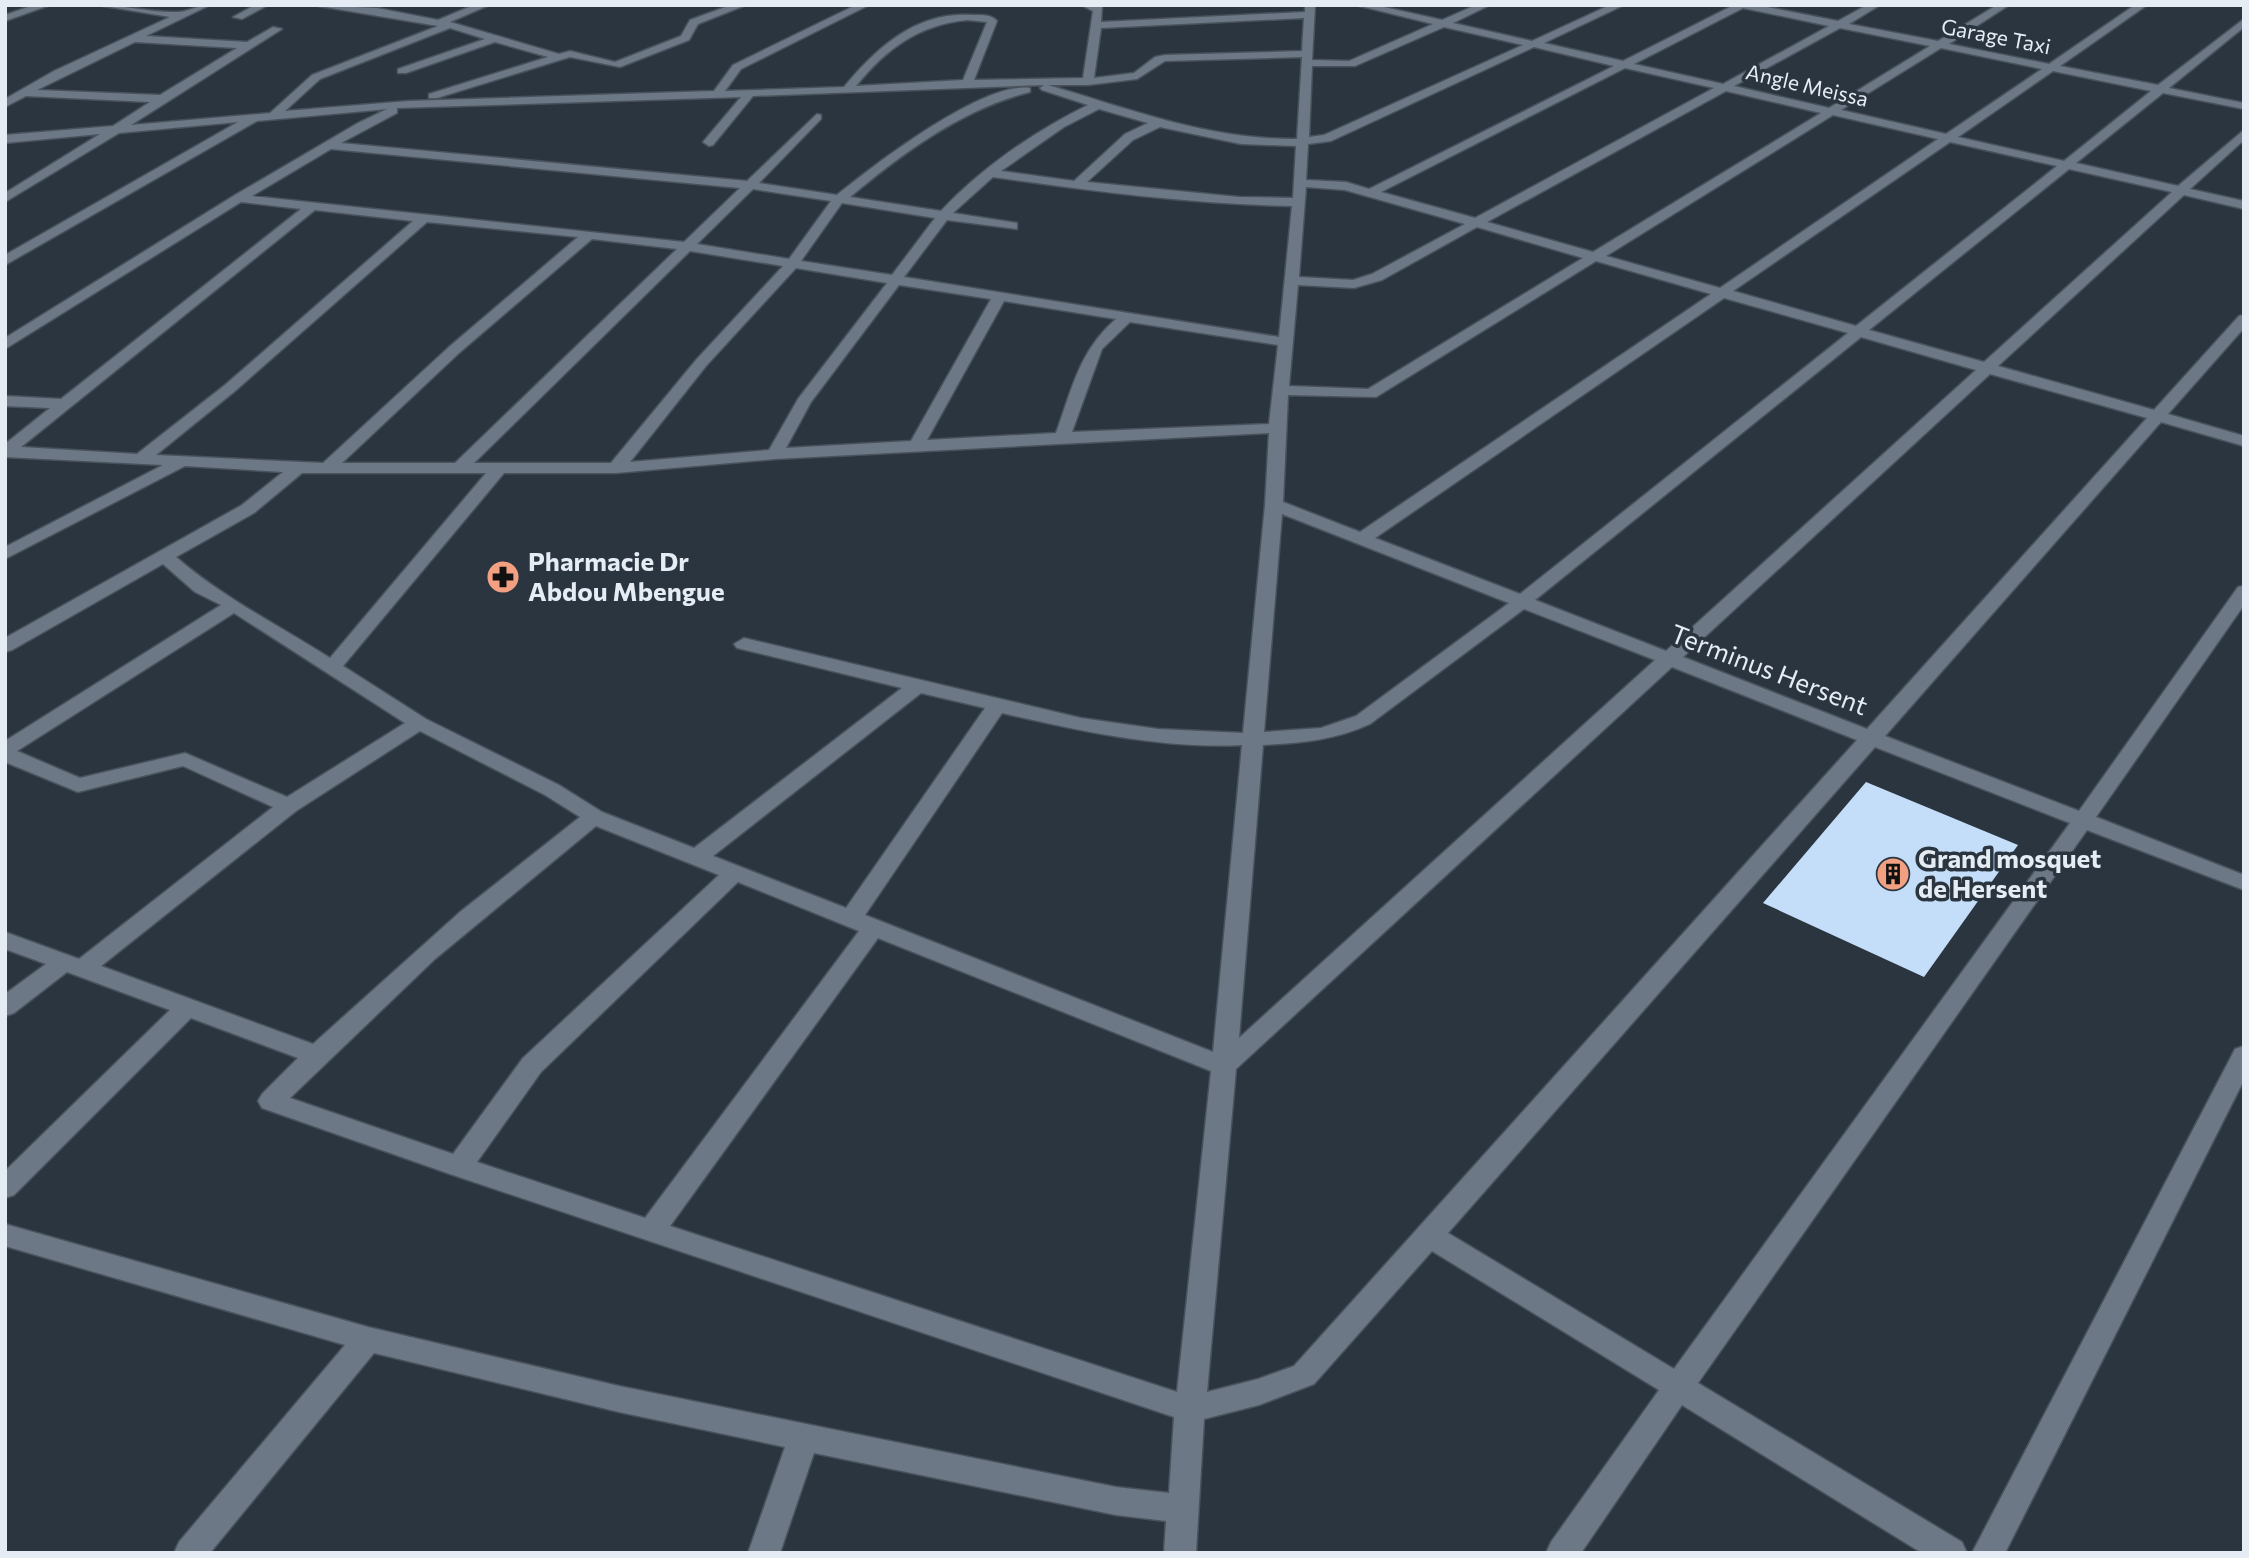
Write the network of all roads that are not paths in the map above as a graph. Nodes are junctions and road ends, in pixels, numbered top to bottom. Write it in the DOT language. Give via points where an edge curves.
graph roads {
  1 [pos="45,5"];
  2 [pos="103,5"];
  3 [pos="205,5"];
  4 [pos="262,5"];
  5 [pos="318,5"];
  6 [pos="484,5"];
  7 [pos="741,5"];
  8 [pos="864,5"];
  9 [pos="1086,5"];
  10 [pos="1362,5"];
  11 [pos="1485,5"];
  12 [pos="1619,5"];
  13 [pos="1742,5"];
  14 [pos="1875,5"];
  15 [pos="2004,5"];
  16 [pos="2142,5"];
  17 [pos="1309,10"];
  18 [pos="183,17"];
  19 [pos="238,17"];
  20 [pos="5,18"];
  21 [pos="2244,22"];
  22 [pos="438,23"];
  23 [pos="1443,24"];
  24 [pos="450,25"];
  25 [pos="1095,25"];
  26 [pos="1838,25"];
  27 [pos="277,29"];
  28 [pos="134,38"];
  29 [pos="496,38"];
  30 [pos="1534,44"];
  31 [pos="247,45"];
  32 [pos="1939,45"];
  33 [pos="558,57"];
  34 [pos="1307,59"];
  35 [pos="1624,65"];
  36 [pos="2052,67"];
  37 [pos="402,71"];
  38 [pos="1088,82"];
  39 [pos="968,83"];
  40 [pos="1042,84"];
  41 [pos="1726,88"];
  42 [pos="2160,89"];
  43 [pos="847,90"];
  44 [pos="5,92"];
  45 [pos="752,92"];
  46 [pos="23,93"];
  47 [pos="718,93"];
  48 [pos="164,99"];
  49 [pos="5,104"];
  50 [pos="409,104"];
  51 [pos="1098,105"];
  52 [pos="2244,106"];
  53 [pos="1830,111"];
  54 [pos="275,114"];
  55 [pos="257,116"];
  56 [pos="817,117"];
  57 [pos="1158,123"];
  58 [pos="117,131"];
  59 [pos="2244,133"];
  60 [pos="1948,138"];
  61 [pos="5,139"];
  62 [pos="709,142"];
  63 [pos="1302,144"];
  64 [pos="329,145"];
  65 [pos="2066,165"];
  66 [pos="991,173"];
  67 [pos="1300,183"];
  68 [pos="1077,184"];
  69 [pos="750,185"];
  70 [pos="2181,191"];
  71 [pos="1370,193"];
  72 [pos="5,198"];
  73 [pos="239,198"];
  74 [pos="838,200"];
  75 [pos="1299,202"];
  76 [pos="2244,205"];
  77 [pos="311,207"];
  78 [pos="944,215"];
  79 [pos="423,219"];
  80 [pos="1474,222"];
  81 [pos="1012,226"];
  82 [pos="590,234"];
  83 [pos="688,246"];
  84 [pos="1594,256"];
  85 [pos="5,261"];
  86 [pos="792,264"];
  87 [pos="899,278"];
  88 [pos="1291,281"];
  89 [pos="1722,293"];
  90 [pos="1000,295"];
  91 [pos="1128,316"];
  92 [pos="2244,319"];
  93 [pos="1858,332"];
  94 [pos="1285,342"];
  95 [pos="5,345"];
  96 [pos="1987,368"];
  97 [pos="1280,390"];
  98 [pos="5,401"];
  99 [pos="64,404"];
  100 [pos="2157,417"];
  101 [pos="1277,428"];
  102 [pos="1062,437"];
  103 [pos="2244,441"];
  104 [pos="916,446"];
  105 [pos="6,452"];
  106 [pos="775,454"];
  107 [pos="141,459"];
  108 [pos="181,462"];
  109 [pos="298,468"];
  110 [pos="459,468"];
  111 [pos="499,468"];
  112 [pos="616,468"];
  113 [pos="326,469"];
  114 [pos="1274,505"];
  115 [pos="1362,539"];
  116 [pos="5,554"];
  117 [pos="164,556"];
  118 [pos="2244,591"];
  119 [pos="1522,602"];
  120 [pos="234,606"];
  121 [pos="744,644"];
  122 [pos="5,646"];
  123 [pos="1669,659"];
  124 [pos="331,669"];
  125 [pos="917,686"];
  126 [pos="998,705"];
  127 [pos="419,723"];
  128 [pos="1871,738"];
  129 [pos="1253,740"];
  130 [pos="5,752"];
  131 [pos="288,806"];
  132 [pos="594,817"];
  133 [pos="2084,821"];
  134 [pos="696,858"];
  135 [pos="734,873"];
  136 [pos="2244,883"];
  137 [pos="863,922"];
  138 [pos="5,940"];
  139 [pos="73,965"];
  140 [pos="5,1007"];
  141 [pos="187,1007"];
  142 [pos="316,1055"];
  143 [pos="2244,1055"];
  144 [pos="1224,1066"];
  145 [pos="459,1167"];
  146 [pos="5,1188"];
  147 [pos="652,1229"];
  148 [pos="1429,1235"];
  149 [pos="5,1236"];
  150 [pos="368,1339"];
  151 [pos="1677,1386"];
  152 [pos="1190,1409"];
  153 [pos="804,1437"];
  154 [pos="1184,1509"];
  155 [pos="190,1553"];
  156 [pos="764,1553"];
  157 [pos="1180,1553"];
  158 [pos="1562,1553"];
  159 [pos="1951,1553"];
  160 [pos="1988,1553"];
  1 -- 20 [label="street"];
  2 -- 18 [label="street"];
  3 -- 18 [label="street"];
  4 -- 19 [label="street"];
  5 -- 22 [label="street"];
  6 -- 22 [label="street"];
  7 -- 33 [label="street" via="694,22 685,38 616,65 576,54"];
  8 -- 47 [label="street" via="737,67"];
  9 -- 25 [label="street" via="1098,9"];
  10 -- 23 [label="street, Angle Meissa"];
  11 -- 23 [label="street"];
  12 -- 30 [label="street"];
  13 -- 26 [label="street, Garage Taxi"];
  13 -- 35 [label="street"];
  14 -- 26 [label="street"];
  15 -- 32 [label="street"];
  16 -- 36 [label="street"];
  17 -- 25 [label="street"];
  17 -- 34 [label="street"];
  18 -- 28 [label="street"];
  21 -- 42 [label="street"];
  22 -- 24 [label="street"];
  23 -- 30 [label="street, Angle Meissa"];
  23 -- 34 [label="street" via="1351,64"];
  24 -- 29 [label="street"];
  24 -- 54 [label="street" via="316,77"];
  25 -- 38 [label="street"];
  26 -- 32 [label="street, Garage Taxi"];
  26 -- 41 [label="street"];
  27 -- 31 [label="street"];
  28 -- 31 [label="street"];
  28 -- 46 [label="street"];
  29 -- 33 [label="street"];
  29 -- 37 [label="street"];
  30 -- 35 [label="street, Angle Meissa"];
  30 -- 63 [label="street" via="1327,138"];
  31 -- 48 [label="street"];
  32 -- 36 [label="street, Garage Taxi"];
  32 -- 53 [label="street"];
  33 -- 50 [label="street"];
  34 -- 38 [label="street" via="1165,58 1137,76"];
  34 -- 63 [label="street"];
  35 -- 41 [label="street, Angle Meissa"];
  35 -- 71 [label="street"];
  36 -- 42 [label="street, Garage Taxi"];
  36 -- 60 [label="street"];
  38 -- 40 [label="street"];
  39 -- 40 [label="street"];
  39 -- 43 [label="street"];
  39 -- 43 [label="street" via="990,19 943,18 908,34 871,59"];
  40 -- 51 [label="street"];
  40 -- 74 [label="street" via="1002,95 944,124 893,155"];
  41 -- 53 [label="street, Angle Meissa"];
  41 -- 80 [label="street"];
  42 -- 52 [label="street, Garage Taxi"];
  42 -- 65 [label="street"];
  43 -- 45 [label="street"];
  44 -- 46 [label="street"];
  45 -- 47 [label="street"];
  45 -- 62 [label="street"];
  46 -- 48 [label="street"];
  46 -- 49 [label="street"];
  47 -- 50 [label="street"];
  48 -- 58 [label="street"];
  50 -- 54 [label="street"];
  50 -- 64 [label="street"];
  51 -- 57 [label="street"];
  51 -- 66 [label="street"];
  53 -- 60 [label="street, Angle Meissa"];
  53 -- 84 [label="street"];
  54 -- 55 [label="street"];
  55 -- 58 [label="street"];
  55 -- 85 [label="street"];
  56 -- 69 [label="street"];
  57 -- 63 [label="street" via="1228,137"];
  57 -- 68 [label="street" via="1129,137"];
  58 -- 61 [label="street"];
  58 -- 72 [label="street"];
  59 -- 70 [label="street"];
  60 -- 65 [label="street, Angle Meissa"];
  60 -- 89 [label="street"];
  63 -- 67 [label="street"];
  64 -- 69 [label="street"];
  64 -- 73 [label="street"];
  65 -- 70 [label="street, Angle Meissa"];
  65 -- 93 [label="street"];
  66 -- 68 [label="street"];
  66 -- 78 [label="street"];
  67 -- 71 [label="street" via="1346,186"];
  67 -- 75 [label="street"];
  68 -- 75 [label="street" via="1239,201"];
  69 -- 74 [label="street"];
  69 -- 83 [label="street"];
  70 -- 76 [label="street, Angle Meissa"];
  70 -- 96 [label="street"];
  71 -- 80 [label="street"];
  73 -- 77 [label="street"];
  73 -- 95 [label="street"];
  74 -- 78 [label="street"];
  74 -- 86 [label="street"];
  75 -- 88 [label="street"];
  77 -- 79 [label="street"];
  77 -- 99 [label="street"];
  78 -- 81 [label="street"];
  78 -- 87 [label="street"];
  79 -- 82 [label="street"];
  79 -- 107 [label="street" via="230,388"];
  80 -- 84 [label="street"];
  80 -- 88 [label="street" via="1377,277 1354,284"];
  82 -- 83 [label="street"];
  82 -- 113 [label="street" via="454,350"];
  83 -- 86 [label="street"];
  83 -- 110 [label="street"];
  84 -- 89 [label="street"];
  84 -- 97 [label="street" via="1371,394"];
  86 -- 87 [label="street"];
  86 -- 112 [label="street" via="701,363"];
  87 -- 90 [label="street"];
  87 -- 106 [label="street" via="797,409"];
  88 -- 94 [label="street"];
  89 -- 93 [label="street"];
  89 -- 115 [label="street"];
  90 -- 91 [label="street"];
  90 -- 104 [label="street"];
  91 -- 94 [label="street"];
  91 -- 102 [label="street" via="1095,349"];
  92 -- 100 [label="street"];
  93 -- 96 [label="street"];
  93 -- 119 [label="street"];
  94 -- 97 [label="street"];
  96 -- 100 [label="street"];
  96 -- 123 [label="street"];
  97 -- 101 [label="street"];
  98 -- 99 [label="street"];
  99 -- 105 [label="street"];
  100 -- 103 [label="street"];
  100 -- 128 [label="street"];
  101 -- 102 [label="street"];
  101 -- 114 [label="street"];
  102 -- 104 [label="street"];
  104 -- 106 [label="street"];
  105 -- 107 [label="street"];
  106 -- 112 [label="street"];
  107 -- 108 [label="street"];
  108 -- 109 [label="street"];
  108 -- 116 [label="street"];
  109 -- 113 [label="street"];
  109 -- 117 [label="street" via="248,509"];
  110 -- 111 [label="street"];
  110 -- 113 [label="street"];
  111 -- 112 [label="street"];
  111 -- 124 [label="street"];
  114 -- 115 [label="street, Terminus Hersent"];
  114 -- 129 [label="street"];
  115 -- 119 [label="street, Terminus Hersent"];
  117 -- 120 [label="street" via="201,588"];
  117 -- 122 [label="street"];
  118 -- 133 [label="street"];
  119 -- 123 [label="street, Terminus Hersent"];
  119 -- 129 [label="street" via="1363,720 1315,736"];
  120 -- 124 [label="street"];
  120 -- 130 [label="street"];
  121 -- 125 [label="street"];
  123 -- 128 [label="street, Terminus Hersent"];
  123 -- 144 [label="street"];
  124 -- 127 [label="street"];
  125 -- 126 [label="street"];
  125 -- 134 [label="street"];
  126 -- 129 [label="street" via="1159,737"];
  126 -- 137 [label="street"];
  127 -- 131 [label="street"];
  127 -- 132 [label="street" via="552,790"];
  128 -- 133 [label="street, Terminus Hersent"];
  128 -- 148 [label="street"];
  129 -- 144 [label="street"];
  130 -- 131 [label="street" via="78,785 185,759"];
  131 -- 139 [label="street"];
  132 -- 134 [label="street"];
  132 -- 142 [label="street" via="515,877"];
  133 -- 136 [label="street, Terminus Hersent"];
  133 -- 151 [label="street"];
  134 -- 135 [label="street"];
  135 -- 137 [label="street"];
  135 -- 145 [label="street" via="533,1065"];
  137 -- 144 [label="street"];
  137 -- 147 [label="street"];
  138 -- 139 [label="street"];
  139 -- 140 [label="street"];
  139 -- 141 [label="street"];
  141 -- 142 [label="street"];
  141 -- 146 [label="street"];
  142 -- 145 [label="street" via="271,1101"];
  143 -- 160 [label="street"];
  144 -- 152 [label="street"];
  145 -- 147 [label="street"];
  147 -- 152 [label="street"];
  148 -- 151 [label="street"];
  148 -- 152 [label="street" via="1304,1375"];
  149 -- 150 [label="street"];
  150 -- 153 [label="street"];
  150 -- 155 [label="street"];
  151 -- 158 [label="street"];
  151 -- 159 [label="street"];
  152 -- 154 [label="street"];
  153 -- 154 [label="street" via="1116,1501"];
  153 -- 156 [label="street"];
  154 -- 157 [label="street"];
}
